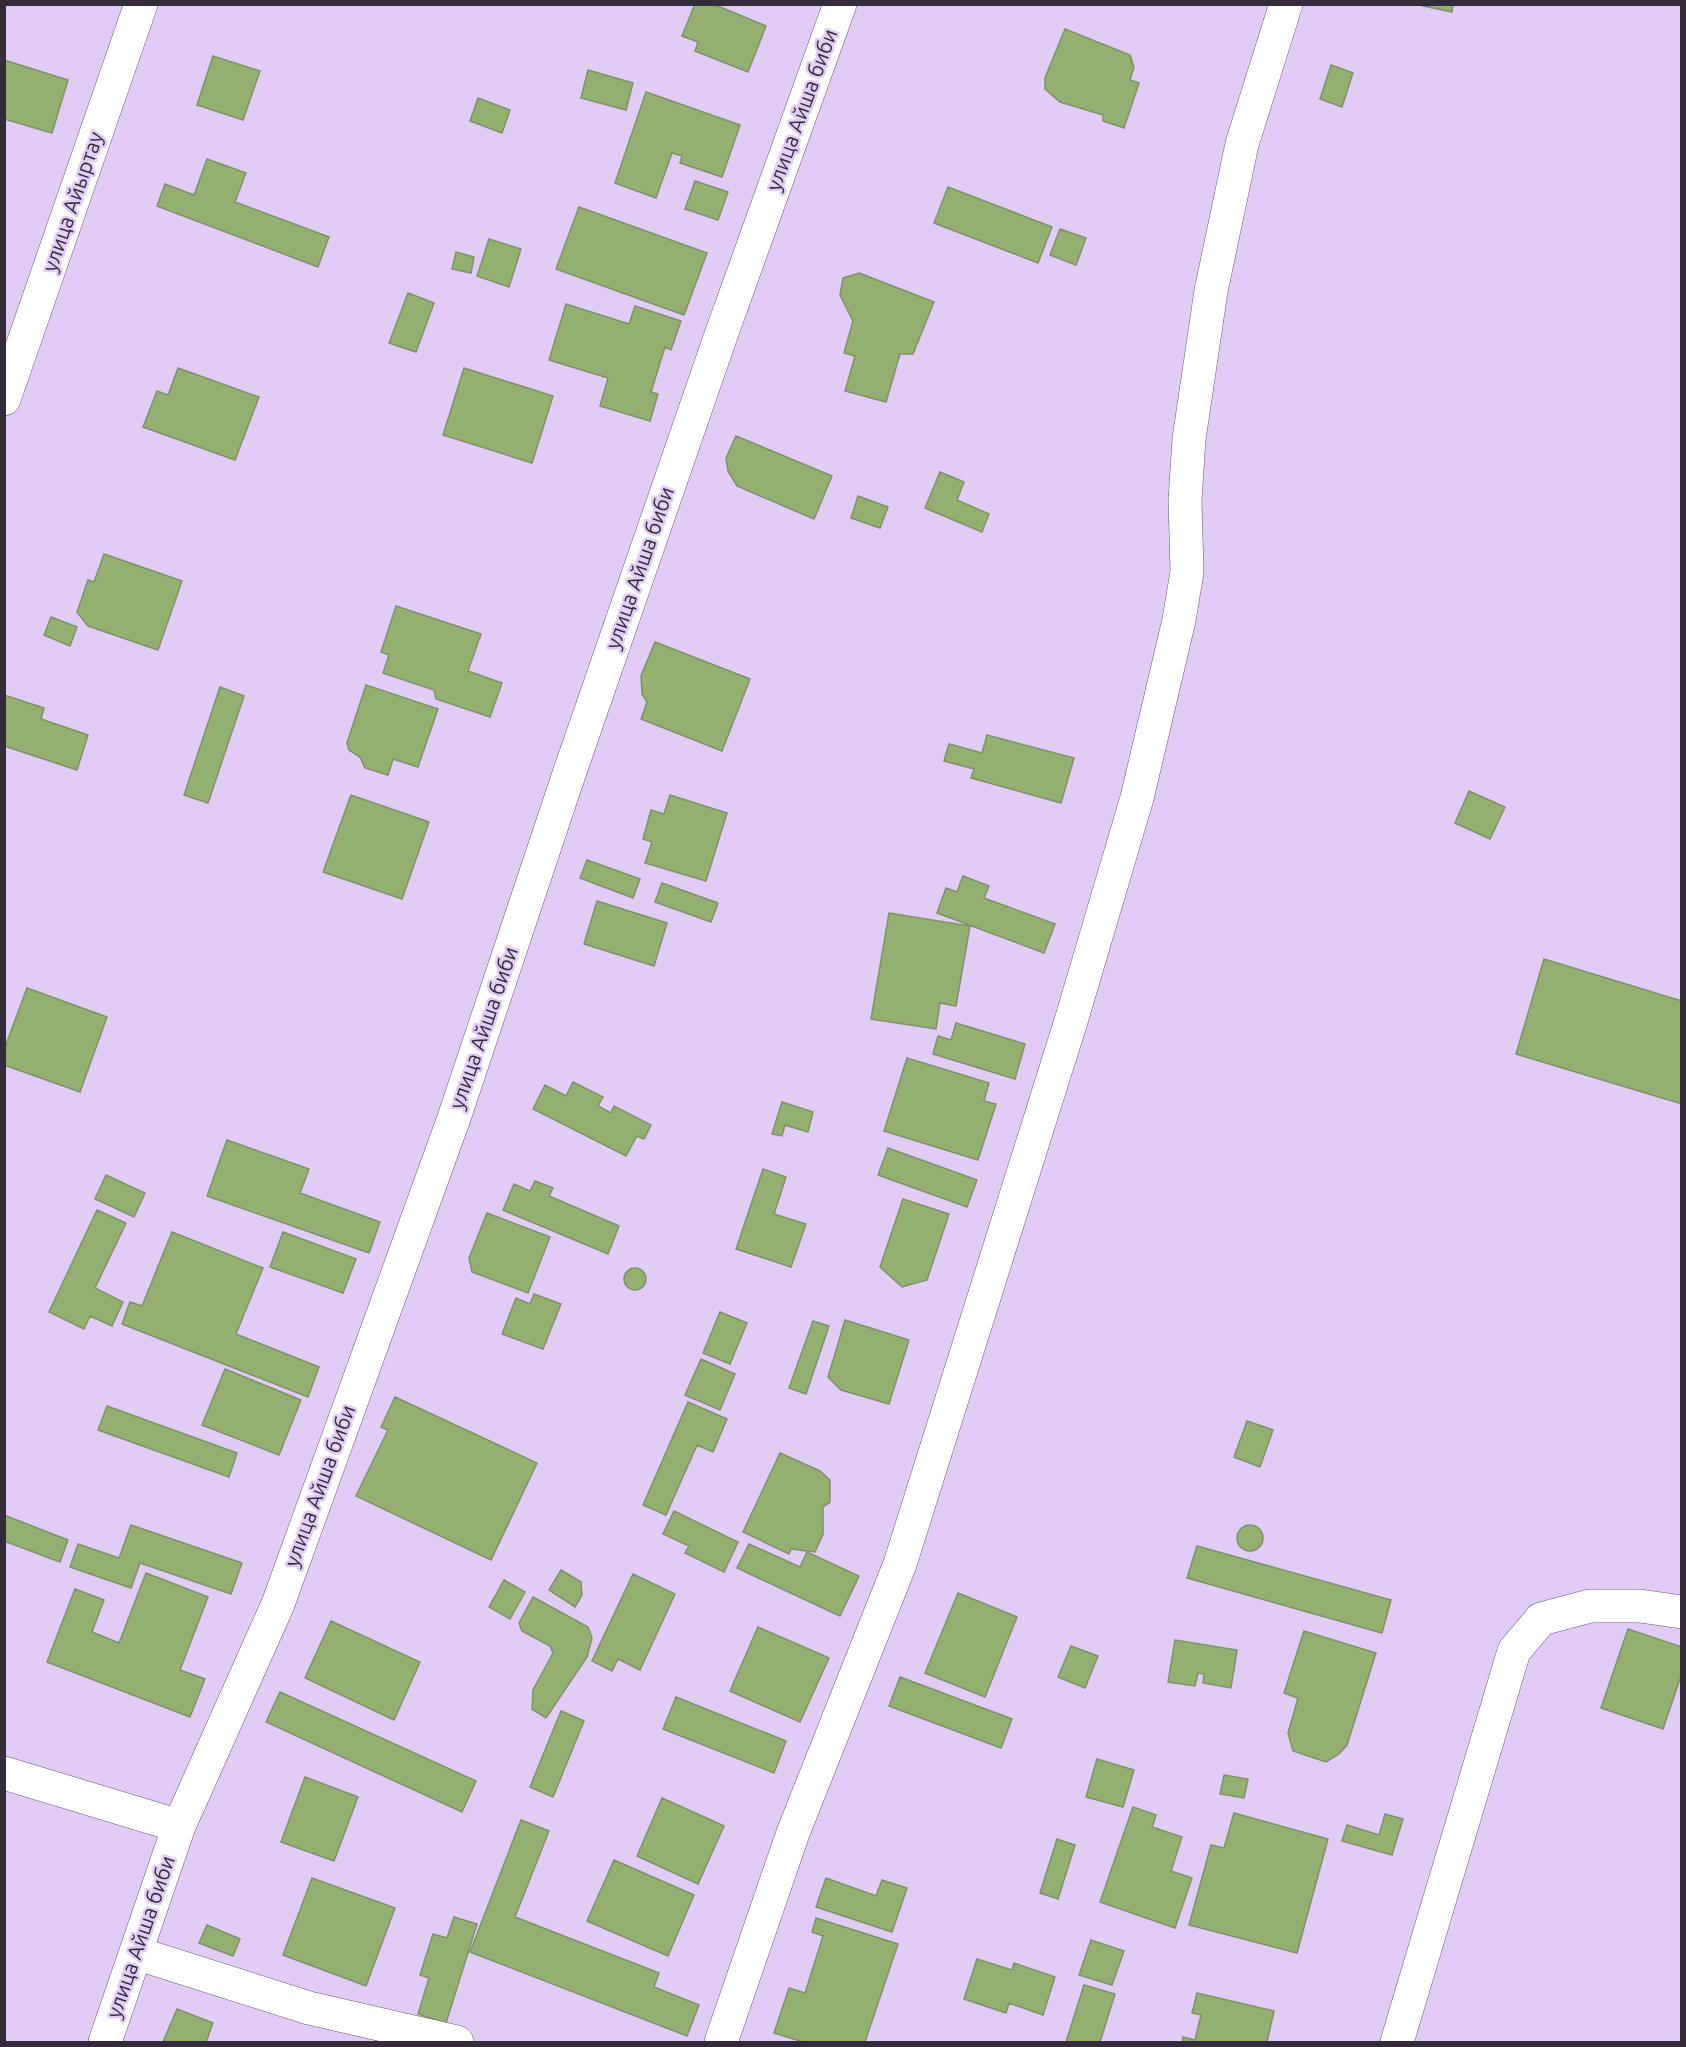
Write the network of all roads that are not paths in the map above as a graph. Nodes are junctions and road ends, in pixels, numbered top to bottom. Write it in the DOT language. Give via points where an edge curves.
graph roads {
  1 [pos="141,4"];
  2 [pos="840,4"];
  3 [pos="1286,4"];
  4 [pos="4,399"];
  5 [pos="1682,1612"];
  6 [pos="4,1773"];
  7 [pos="179,1826"];
  8 [pos="136,1953"];
  9 [pos="105,2043"];
  10 [pos="457,2043"];
  11 [pos="721,2043"];
  12 [pos="1397,2043"];
  1 -- 4 [label="street, улица Айыртау"];
  2 -- 7 [label="street, улица Айша биби" via="712,360 450,1129 282,1593"];
  3 -- 11 [label="street" via="1242,144 1211,291 1189,439 1185,500 1187,572 1137,798 900,1564 793,1833"];
  5 -- 12 [label="street" via="1640,1606 1590,1606 1541,1618 1514,1651"];
  6 -- 7 [label="street"];
  7 -- 8 [label="street, улица Айша биби"];
  8 -- 9 [label="street, улица Айша биби"];
  8 -- 10 [label="street" via="309,2008"];
}
